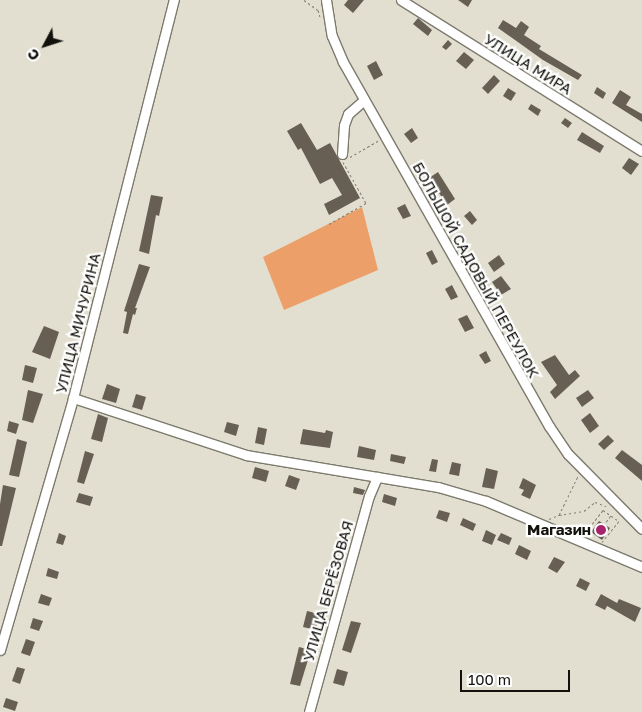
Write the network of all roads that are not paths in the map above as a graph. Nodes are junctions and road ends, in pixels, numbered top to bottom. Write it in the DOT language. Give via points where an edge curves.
graph roads {
  1 [pos="174,0"];
  2 [pos="326,0"];
  3 [pos="400,0"];
  4 [pos="364,100"];
  5 [pos="642,151"];
  6 [pos="342,154"];
  7 [pos="73,398"];
  8 [pos="377,478"];
  9 [pos="642,529"];
  10 [pos="642,566"];
  11 [pos="0,650"];
  12 [pos="309,712"];
  1 -- 7 [label="street, УЛИЦА МИЧУРИНА"];
  2 -- 4 [label="street, БОЛЬШОЙ САДОВЫЙ ПЕРЕУЛОК" via="332,36"];
  3 -- 5 [label="street, УЛИЦА МИРА"];
  4 -- 6 [label="street" via="348,114"];
  4 -- 9 [label="street, БОЛЬШОЙ САДОВЫЙ ПЕРЕУЛОК" via="549,426 568,454"];
  7 -- 8 [label="street" via="246,455"];
  7 -- 11 [label="street, УЛИЦА МИЧУРИНА"];
  8 -- 10 [label="street" via="438,487 486,501"];
  8 -- 12 [label="street, УЛИЦА БЕРЁЗОВАЯ" via="366,505"];
}
